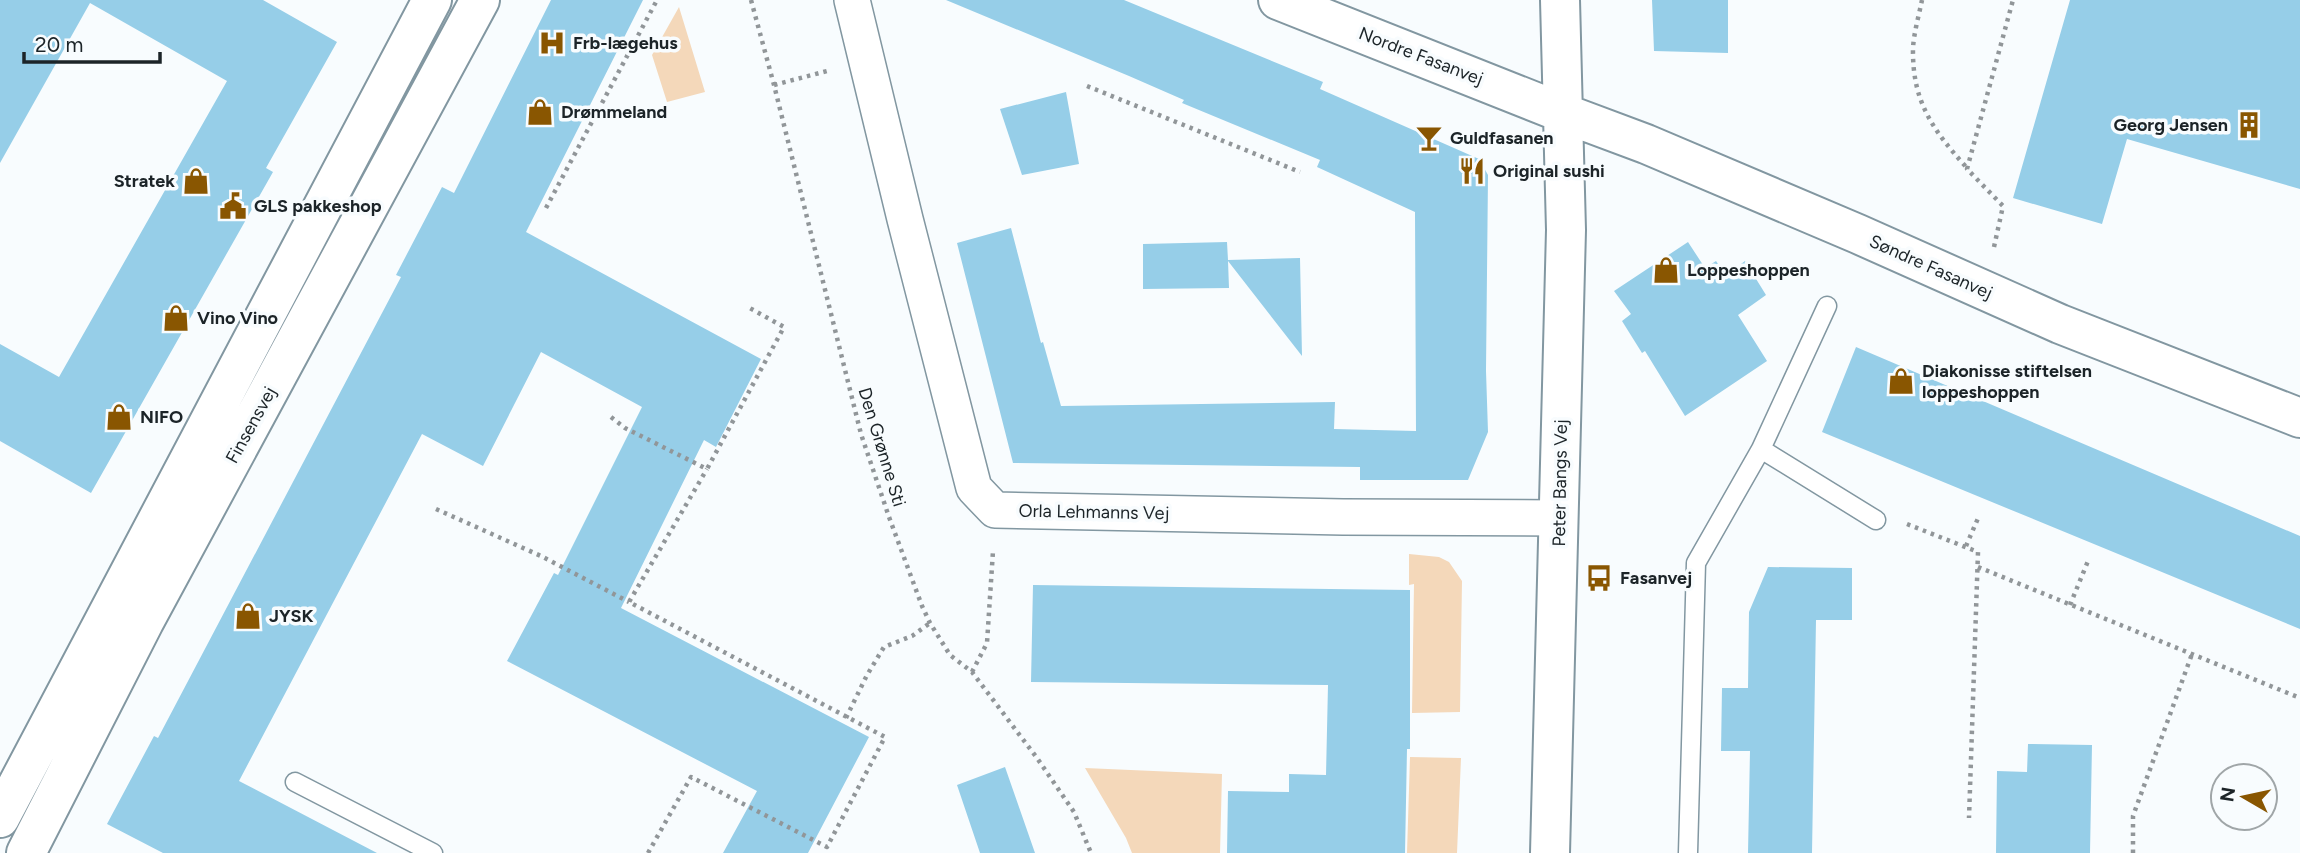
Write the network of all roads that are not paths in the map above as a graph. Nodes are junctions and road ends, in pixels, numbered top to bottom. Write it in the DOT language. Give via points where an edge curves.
graph roads {
  1 [pos="432,0"];
  2 [pos="481,0"];
  3 [pos="852,0"];
  4 [pos="1278,0"];
  5 [pos="1560,0"];
  6 [pos="411,42"];
  7 [pos="443,68"];
  8 [pos="1563,113"];
  9 [pos="1827,306"];
  10 [pos="2300,418"];
  11 [pos="1761,449"];
  12 [pos="1559,518"];
  13 [pos="1876,520"];
  14 [pos="131,609"];
  15 [pos="295,782"];
  16 [pos="0,818"];
  17 [pos="26,853"];
  18 [pos="433,853"];
  19 [pos="1550,853"];
  20 [pos="1688,853"];
  1 -- 6 [label="street, Finsensvej"];
  2 -- 7 [label="street, Finsensvej"];
  3 -- 12 [label="street, Orla Lehmanns Vej" via="974,488 995,510"];
  4 -- 8 [label="street, Nordre Fasanvej"];
  5 -- 8 [label="street, Peter Bangs Vej"];
  6 -- 7 [label="street"];
  6 -- 14 [label="street, Finsensvej"];
  7 -- 14 [label="street, Finsensvej"];
  8 -- 10 [label="street, Søndre Fasanvej" via="1849,230 2060,324"];
  8 -- 12 [label="street, Peter Bangs Vej" via="1566,230"];
  9 -- 11 [label="lane"];
  11 -- 13 [label="lane"];
  11 -- 20 [label="lane" via="1696,563"];
  12 -- 19 [label="street, Peter Bangs Vej"];
  14 -- 16 [label="street, Finsensvej"];
  14 -- 17 [label="street, Finsensvej"];
  15 -- 18 [label="lane"];
}
